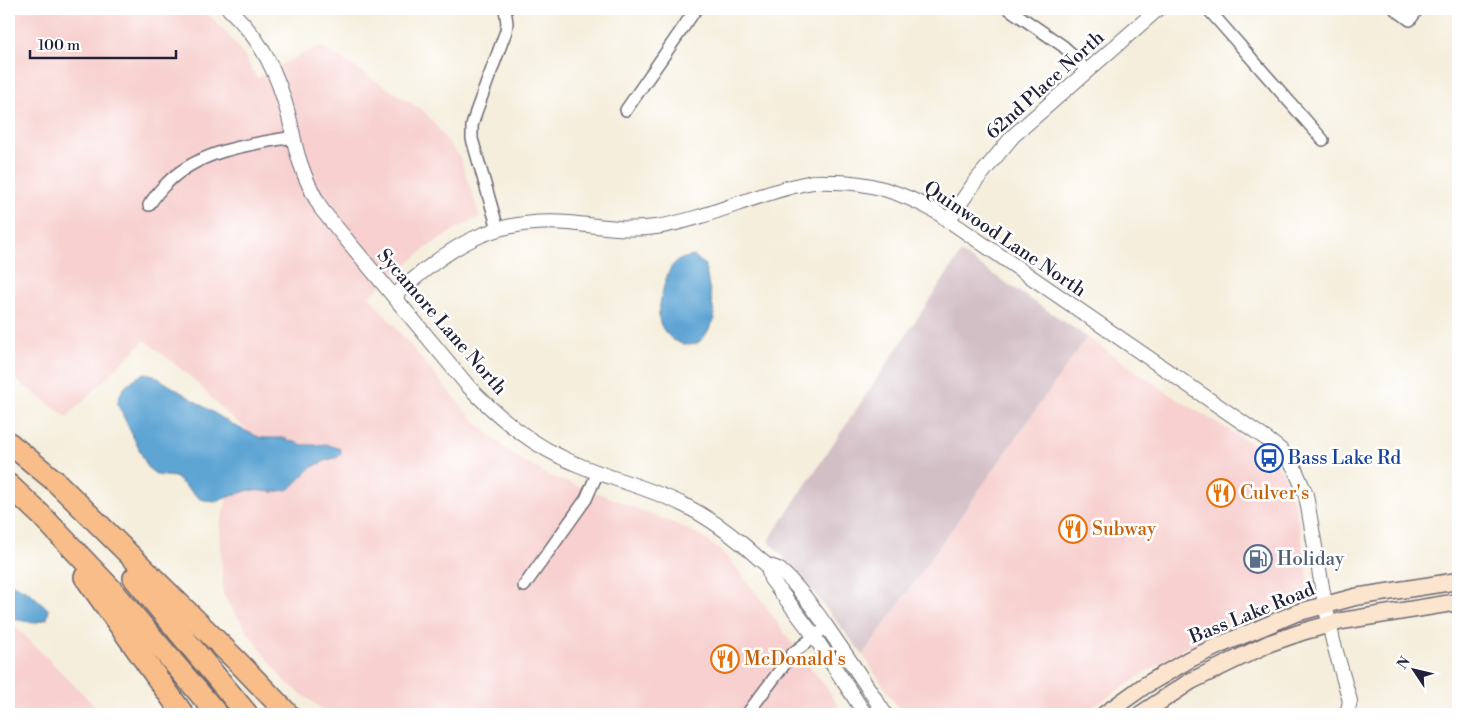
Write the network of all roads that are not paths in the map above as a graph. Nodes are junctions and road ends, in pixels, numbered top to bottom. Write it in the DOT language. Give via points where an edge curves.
graph roads {
  1 [pos="229,9"];
  2 [pos="505,9"];
  3 [pos="696,9"];
  4 [pos="1009,9"];
  5 [pos="1158,9"];
  6 [pos="1208,9"];
  7 [pos="1395,9"];
  8 [pos="1418,9"];
  9 [pos="1086,72"];
  10 [pos="626,110"];
  11 [pos="293,137"];
  12 [pos="1323,140"];
  13 [pos="149,205"];
  14 [pos="948,220"];
  15 [pos="498,229"];
  16 [pos="394,296"];
  17 [pos="9,443"];
  18 [pos="9,447"];
  19 [pos="598,472"];
  20 [pos="9,485"];
  21 [pos="41,516"];
  22 [pos="767,565"];
  23 [pos="1458,581"];
  24 [pos="524,586"];
  25 [pos="1458,602"];
  26 [pos="1325,604"];
  27 [pos="1330,624"];
  28 [pos="827,628"];
  29 [pos="814,636"];
  30 [pos="272,696"];
  31 [pos="183,714"];
  32 [pos="217,714"];
  33 [pos="247,714"];
  34 [pos="288,714"];
  35 [pos="296,714"];
  36 [pos="747,714"];
  37 [pos="865,714"];
  38 [pos="885,714"];
  39 [pos="1105,714"];
  40 [pos="1141,714"];
  41 [pos="1347,714"];
  1 -- 11 [label="street, Sycamore Lane North" via="244,24 269,60 282,92"];
  2 -- 15 [label="street" via="506,31 472,126 472,139"];
  3 -- 10 [label="street"];
  4 -- 9 [label="street" via="1063,46"];
  5 -- 9 [label="street, 62nd Place North"];
  6 -- 12 [label="street"];
  7 -- 8 [label="street" via="1410,20"];
  9 -- 14 [label="street, 62nd Place North" via="1013,136"];
  11 -- 13 [label="street" via="242,146 204,158 171,180"];
  11 -- 16 [label="street, Sycamore Lane North" via="300,165 322,210"];
  14 -- 15 [label="street, Quinwood Lane North" via="913,199 886,188 860,183 814,182 656,227 626,229 545,222"];
  14 -- 26 [label="street, Quinwood Lane North" via="1282,451 1294,467 1306,494"];
  15 -- 16 [label="street, Quinwood Lane North" via="457,247"];
  16 -- 19 [label="street, Sycamore Lane North" via="488,407 536,443"];
  17 -- 30 [label="highway" via="55,481"];
  18 -- 33 [label="highway" via="98,536"];
  19 -- 22 [label="street, Sycamore Lane North" via="683,505 714,523"];
  19 -- 24 [label="street" via="586,499"];
  20 -- 21 [label="highway"];
  21 -- 31 [label="highway"];
  21 -- 32 [label="highway" via="113,591"];
  22 -- 28 [label="street, Sycamore Lane North" via="779,569"];
  22 -- 29 [label="street, Sycamore Lane North" via="771,578"];
  23 -- 26 [label="main road, Bass Lake Road"];
  25 -- 27 [label="main road, Bass Lake Road"];
  26 -- 27 [label="street, Quinwood Lane North"];
  26 -- 39 [label="main road, Bass Lake Road" via="1271,623 1190,659"];
  27 -- 40 [label="main road, Bass Lake Road" via="1252,651 1191,681"];
  27 -- 41 [label="street, Quinwood Lane North" via="1350,701"];
  28 -- 29 [label="street"];
  28 -- 38 [label="street, Sycamore Lane North"];
  29 -- 36 [label="street" via="789,658"];
  29 -- 37 [label="street, Sycamore Lane North"];
  30 -- 34 [label="highway"];
  30 -- 35 [label="highway"];
}
